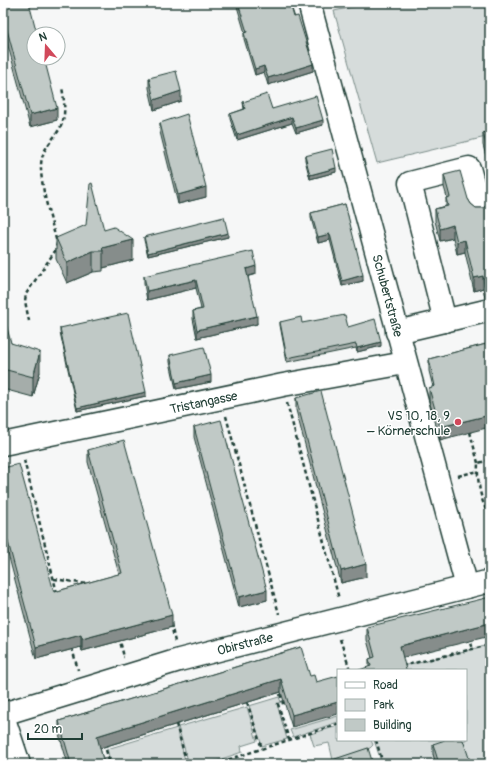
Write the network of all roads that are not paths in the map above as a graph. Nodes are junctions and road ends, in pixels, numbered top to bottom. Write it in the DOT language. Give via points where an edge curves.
graph roads {
  1 [pos="309,3"];
  2 [pos="480,208"];
  3 [pos="490,310"];
  4 [pos="445,321"];
  5 [pos="397,332"];
  6 [pos="405,363"];
  7 [pos="11,442"];
  8 [pos="490,582"];
  9 [pos="467,587"];
  10 [pos="3,715"];
  11 [pos="19,764"];
  1 -- 5 [label="street, Schubertstraße"];
  2 -- 4 [label="street" via="469,168 410,183"];
  3 -- 4 [label="street"];
  4 -- 5 [label="street"];
  5 -- 6 [label="street, Schubertstraße"];
  6 -- 7 [label="street, Tristangasse" via="283,385"];
  6 -- 9 [label="street, Schubertstraße"];
  8 -- 9 [label="street, Obirstraße"];
  9 -- 10 [label="street, Obirstraße" via="179,660"];
  10 -- 11 [label="street"];
}
